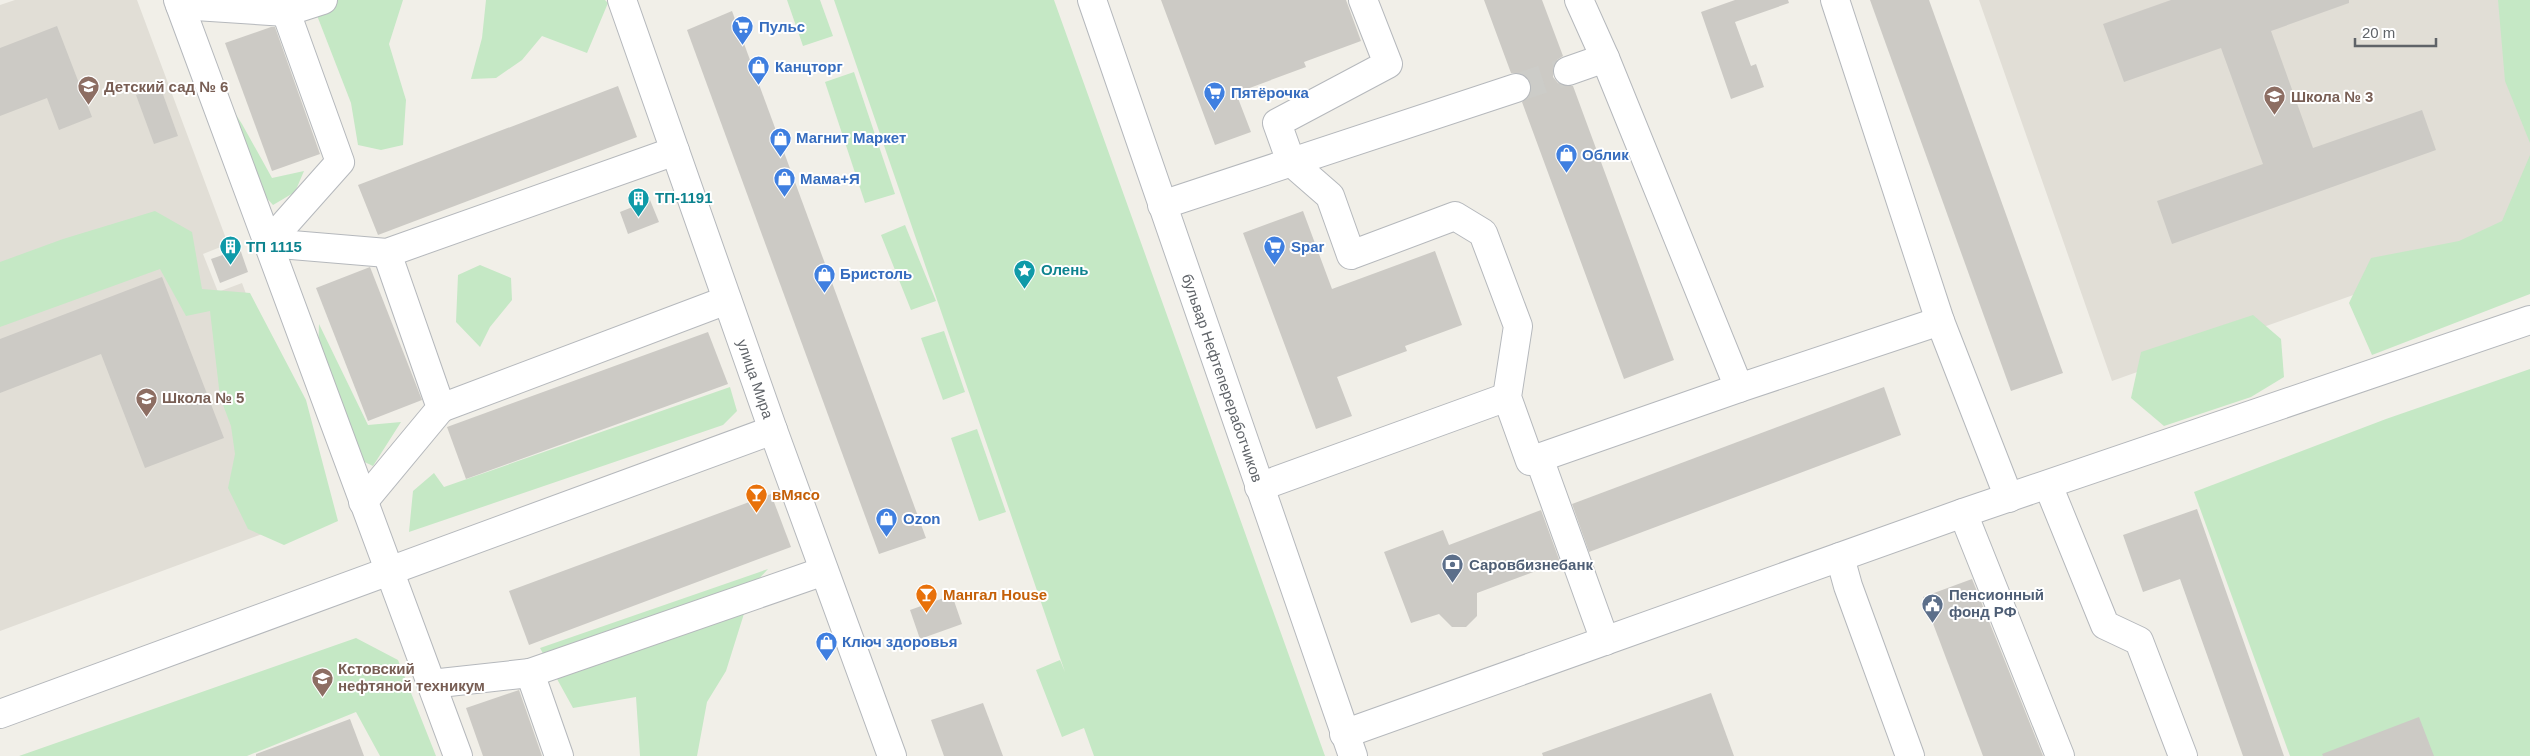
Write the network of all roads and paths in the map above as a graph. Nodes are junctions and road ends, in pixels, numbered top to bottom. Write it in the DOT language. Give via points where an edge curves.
graph roads {
  1 [pos="323,0"];
  2 [pos="622,0"];
  3 [pos="1092,0"];
  4 [pos="1363,0"];
  5 [pos="1579,0"];
  6 [pos="1835,0"];
  7 [pos="181,2"];
  8 [pos="286,12"];
  9 [pos="1605,58"];
  10 [pos="1568,71"];
  11 [pos="1516,88"];
  12 [pos="675,151"];
  13 [pos="1291,162"];
  14 [pos="1162,205"];
  15 [pos="268,243"];
  16 [pos="387,253"];
  17 [pos="728,300"];
  18 [pos="2530,320"];
  19 [pos="1940,321"];
  20 [pos="1739,388"];
  21 [pos="1507,397"];
  22 [pos="441,408"];
  23 [pos="773,430"];
  24 [pos="1539,458"];
  25 [pos="2048,485"];
  26 [pos="1259,487"];
  27 [pos="2009,498"];
  28 [pos="363,502"];
  29 [pos="1963,513"];
  30 [pos="1840,557"];
  31 [pos="824,570"];
  32 [pos="389,571"];
  33 [pos="1605,641"];
  34 [pos="530,673"];
  35 [pos="431,684"];
  36 [pos="0,714"];
  37 [pos="1348,745"];
  38 [pos="458,756"];
  39 [pos="559,756"];
  40 [pos="892,756"];
  41 [pos="1910,756"];
  42 [pos="2060,756"];
  43 [pos="2183,756"];
  1 -- 8 [label="street"];
  2 -- 12 [label="street, улица Мира"];
  3 -- 14 [label="street, бульвар Нефтепереработчиков"];
  4 -- 13 [label="street" via="1388,64 1277,122"];
  5 -- 9 [label="street"];
  6 -- 19 [label="street"];
  7 -- 8 [label="street"];
  7 -- 15 [label="street"];
  8 -- 15 [label="street" via="340,162"];
  9 -- 10 [label="street"];
  9 -- 20 [label="street"];
  11 -- 13 [label="street"];
  12 -- 16 [label="street"];
  12 -- 17 [label="street, улица Мира"];
  13 -- 14 [label="street"];
  13 -- 21 [label="street" via="1330,196 1351,255 1455,216 1483,233 1518,326"];
  14 -- 26 [label="street, бульвар Нефтепереработчиков"];
  15 -- 16 [label="street"];
  15 -- 28 [label="street"];
  16 -- 22 [label="street"];
  17 -- 22 [label="street"];
  17 -- 23 [label="street, улица Мира"];
  18 -- 25 [label="street"];
  19 -- 20 [label="street"];
  19 -- 27 [label="street"];
  20 -- 24 [label="street"];
  21 -- 24 [label="street" via="1530,461"];
  21 -- 26 [label="street"];
  22 -- 28 [label="street"];
  23 -- 31 [label="street, улица Мира"];
  23 -- 32 [label="street"];
  24 -- 33 [label="street"];
  25 -- 27 [label="street"];
  25 -- 43 [label="street" via="2105,625 2139,641"];
  26 -- 37 [label="street, бульвар Нефтепереработчиков"];
  27 -- 29 [label="street"];
  28 -- 32 [label="street"];
  29 -- 30 [label="street"];
  29 -- 42 [label="street"];
  30 -- 33 [label="street"];
  30 -- 41 [label="street"];
  31 -- 34 [label="street"];
  31 -- 40 [label="street, улица Мира"];
  32 -- 35 [label="street"];
  32 -- 36 [label="street"];
  33 -- 37 [label="street"];
  34 -- 35 [label="street"];
  34 -- 39 [label="street"];
  35 -- 38 [label="street"];
}
